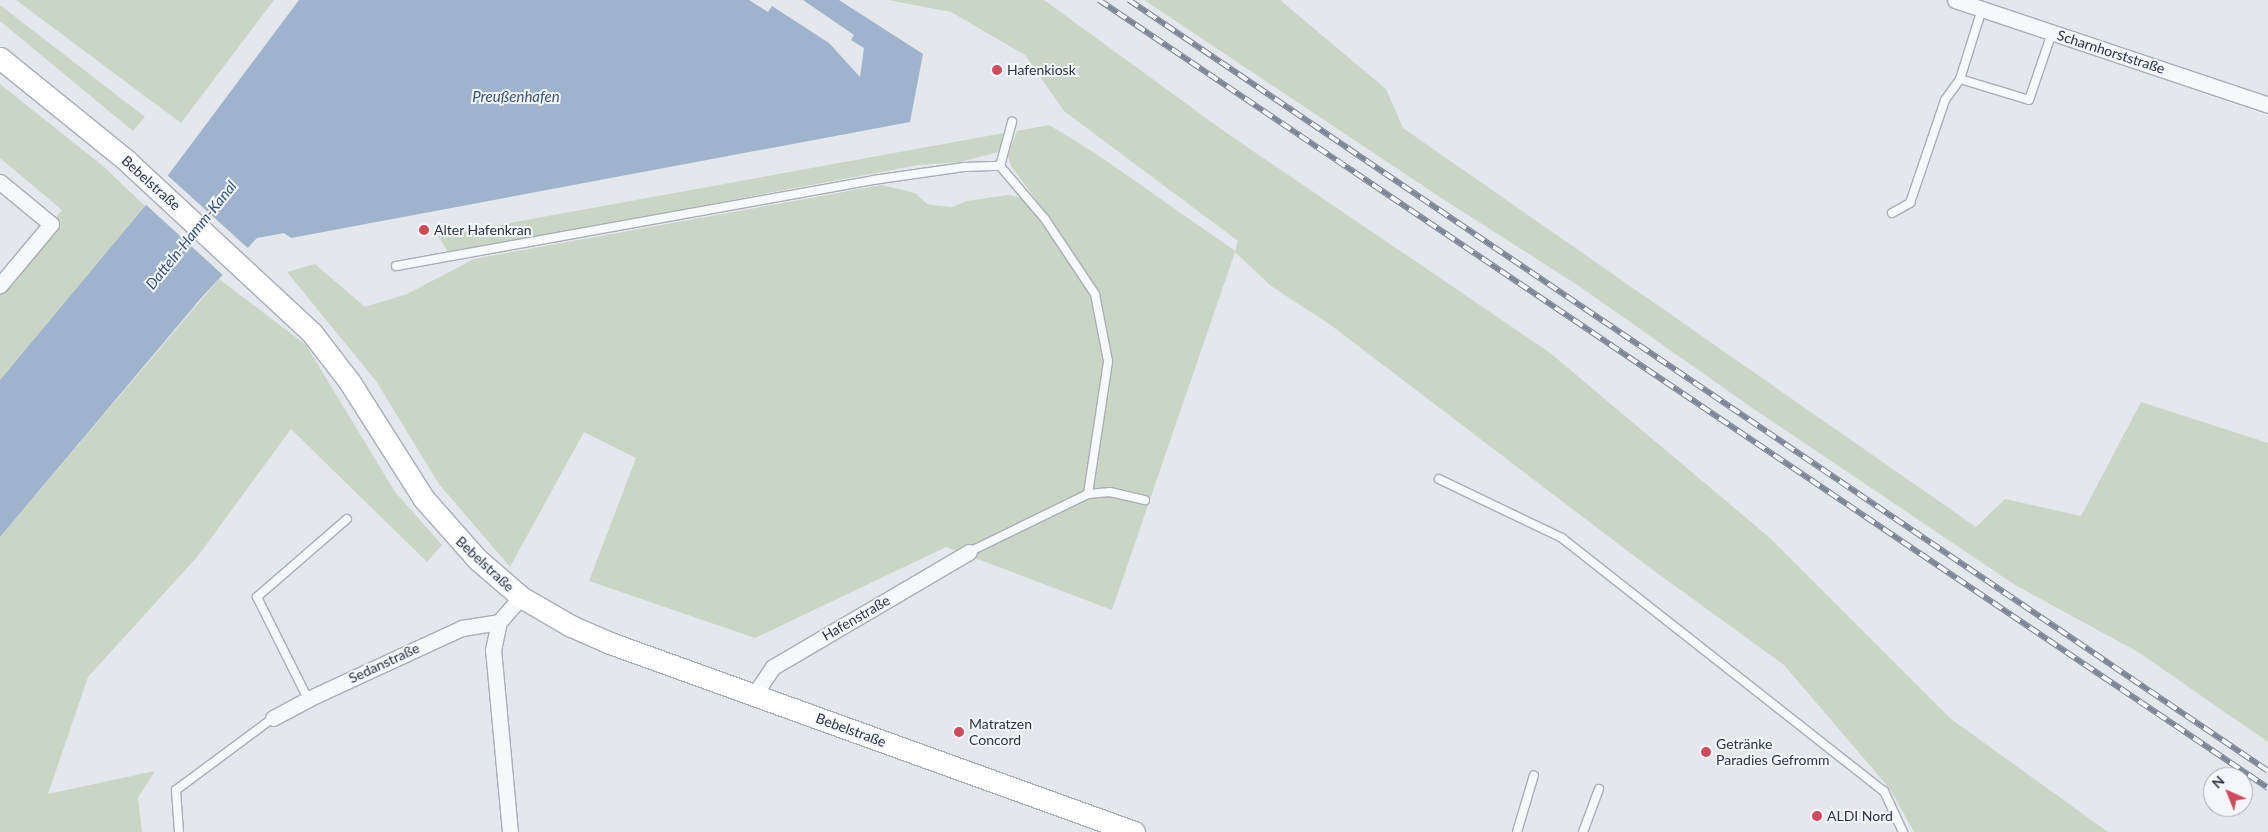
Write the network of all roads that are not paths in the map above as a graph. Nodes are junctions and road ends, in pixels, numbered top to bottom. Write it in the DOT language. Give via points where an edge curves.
graph roads {
  1 [pos="1955,0"];
  2 [pos="1982,9"];
  3 [pos="2052,33"];
  4 [pos="0,58"];
  5 [pos="1960,79"];
  6 [pos="2268,105"];
  7 [pos="1012,122"];
  8 [pos="1000,166"];
  9 [pos="0,182"];
  10 [pos="1892,213"];
  11 [pos="396,266"];
  12 [pos="0,285"];
  13 [pos="1439,479"];
  14 [pos="1088,494"];
  15 [pos="1145,500"];
  16 [pos="347,519"];
  17 [pos="968,552"];
  18 [pos="521,597"];
  19 [pos="499,622"];
  20 [pos="754,695"];
  21 [pos="308,699"];
  22 [pos="274,718"];
  23 [pos="1534,775"];
  24 [pos="1599,789"];
  25 [pos="1088,824"];
  26 [pos="180,832"];
  27 [pos="510,832"];
  28 [pos="1134,832"];
  29 [pos="1517,832"];
  30 [pos="1583,832"];
  31 [pos="1903,832"];
  1 -- 2 [label="street, Scharnhorststraße"];
  2 -- 3 [label="street, Scharnhorststraße"];
  2 -- 5 [label="lane"];
  3 -- 5 [label="lane" via="2029,100"];
  3 -- 6 [label="street, Scharnhorststraße"];
  4 -- 18 [label="main road, Bebelstraße" via="126,161 312,333 334,360 424,499 454,536"];
  5 -- 10 [label="lane" via="1945,100 1910,203"];
  7 -- 8 [label="lane"];
  8 -- 11 [label="lane" via="964,167 873,180"];
  8 -- 14 [label="lane" via="1045,219 1095,294 1108,361"];
  9 -- 12 [label="street" via="51,224"];
  13 -- 31 [label="lane" via="1562,538 1884,791"];
  14 -- 15 [label="lane" via="1110,492"];
  14 -- 17 [label="lane"];
  16 -- 21 [label="lane" via="257,597"];
  17 -- 20 [label="street, Hafenstraße" via="773,667"];
  18 -- 19 [label="street"];
  18 -- 20 [label="main road, Bebelstraße" via="571,626 610,643"];
  19 -- 21 [label="street, Sedanstraße" via="462,628"];
  19 -- 27 [label="street" via="494,650"];
  20 -- 25 [label="main road, Bebelstraße"];
  21 -- 22 [label="street, Sedanstraße"];
  22 -- 26 [label="lane" via="176,790"];
  23 -- 29 [label="lane"];
  24 -- 30 [label="lane"];
  25 -- 28 [label="main road, Bebelstraße"];
}
